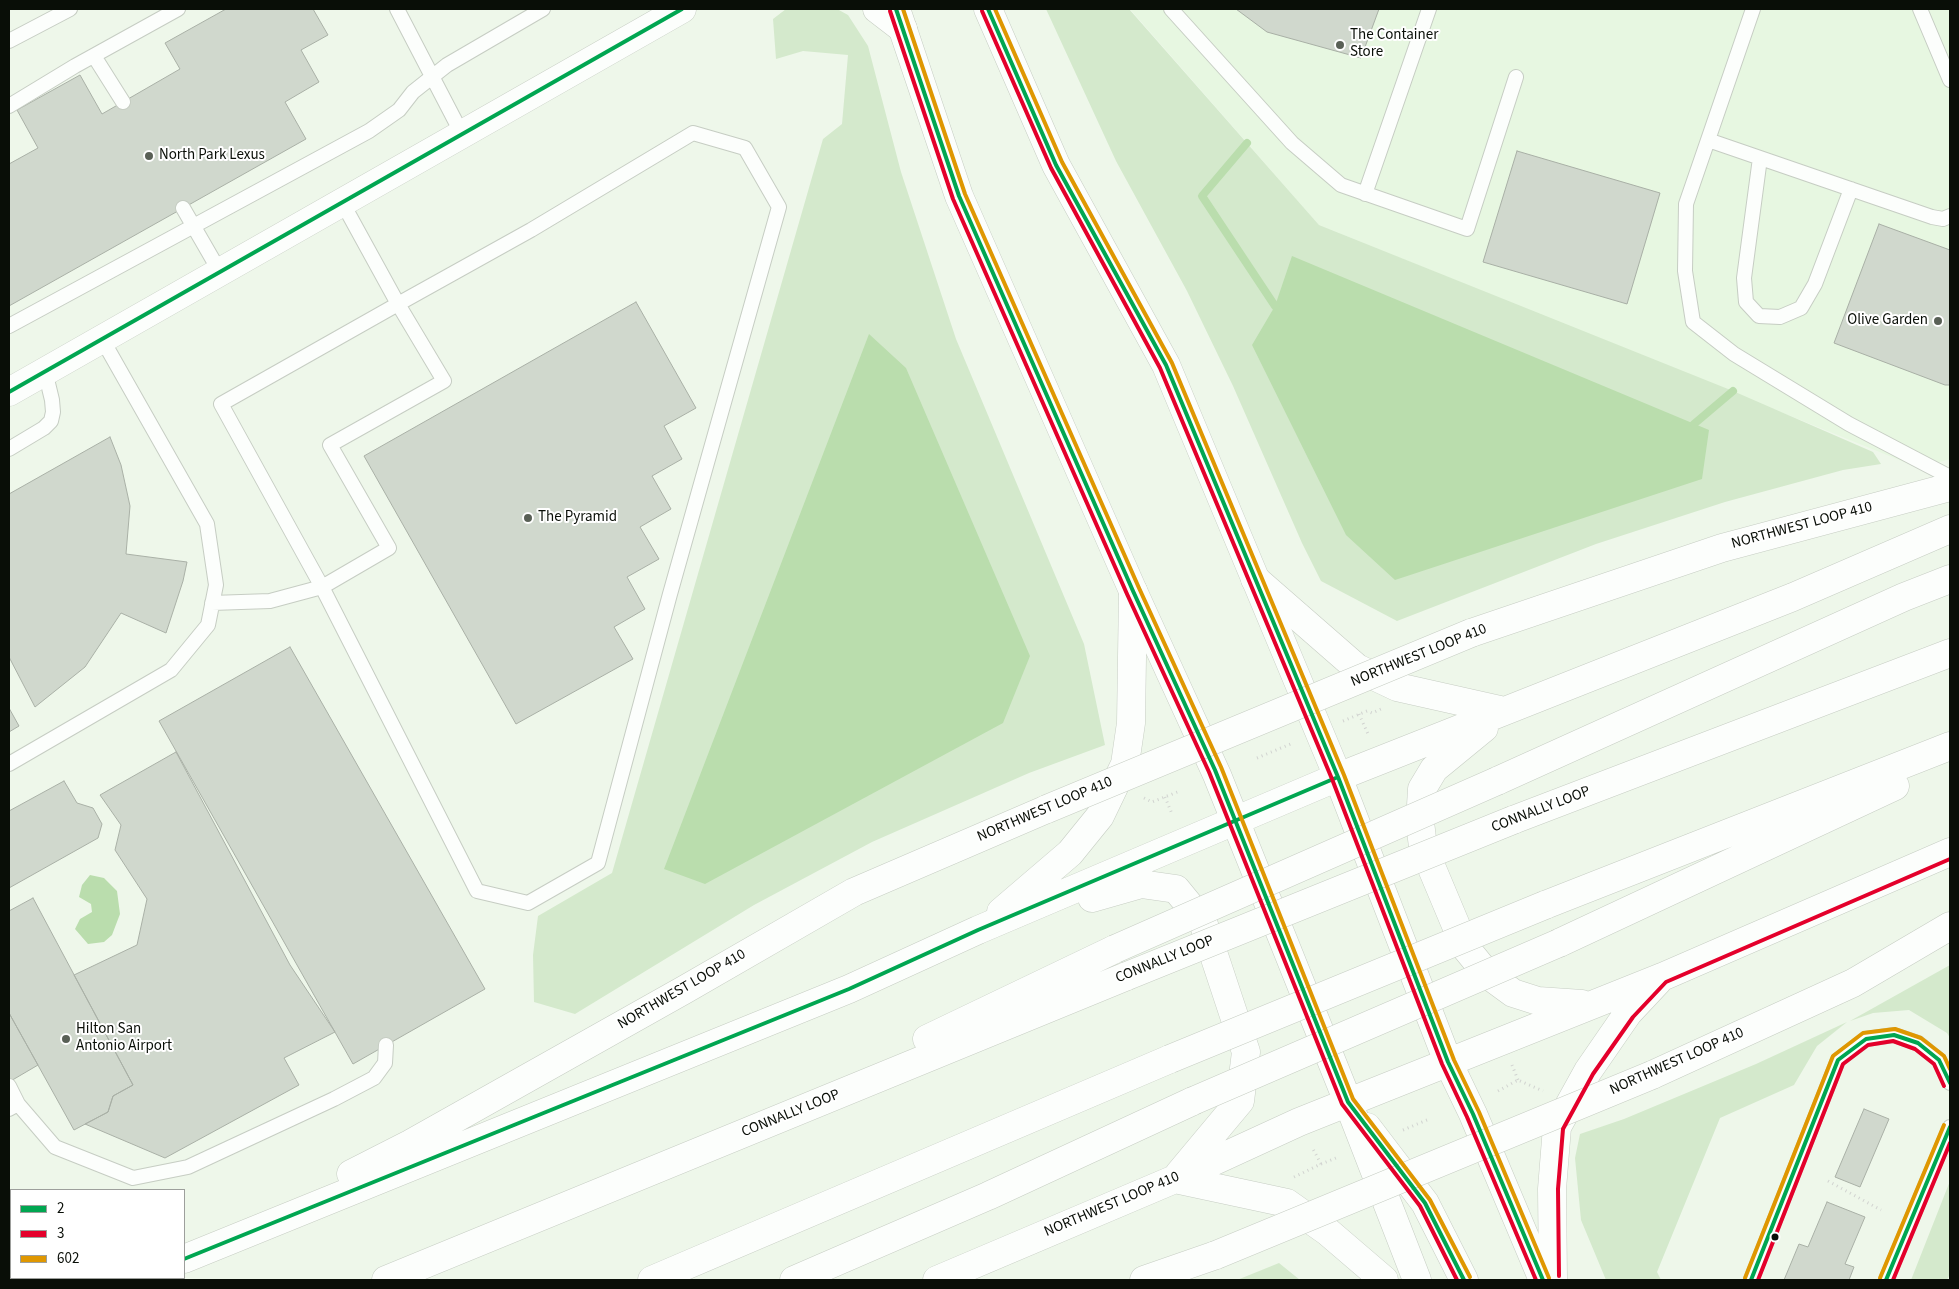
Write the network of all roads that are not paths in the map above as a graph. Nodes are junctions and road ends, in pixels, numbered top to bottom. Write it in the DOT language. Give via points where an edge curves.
graph roads {
  1 [pos="70,9"];
  2 [pos="178,9"];
  3 [pos="397,9"];
  4 [pos="544,9"];
  5 [pos="682,9"];
  6 [pos="877,9"];
  7 [pos="1171,9"];
  8 [pos="1429,9"];
  9 [pos="1753,9"];
  10 [pos="1920,9"];
  11 [pos="994,16"];
  12 [pos="899,19"];
  13 [pos="9,42"];
  14 [pos="94,56"];
  15 [pos="432,77"];
  16 [pos="1516,77"];
  17 [pos="1950,80"];
  18 [pos="123,102"];
  19 [pos="9,106"];
  20 [pos="462,134"];
  21 [pos="1708,140"];
  22 [pos="1760,158"];
  23 [pos="1851,189"];
  24 [pos="1365,194"];
  25 [pos="342,202"];
  26 [pos="182,208"];
  27 [pos="1950,216"];
  28 [pos="193,226"];
  29 [pos="220,272"];
  30 [pos="398,304"];
  31 [pos="9,326"];
  32 [pos="102,339"];
  33 [pos="45,371"];
  34 [pos="9,392"];
  35 [pos="9,449"];
  36 [pos="1950,477"];
  37 [pos="1950,486"];
  38 [pos="1950,529"];
  39 [pos="1255,579"];
  40 [pos="1950,579"];
  41 [pos="322,587"];
  42 [pos="1133,591"];
  43 [pos="212,603"];
  44 [pos="1950,653"];
  45 [pos="1504,712"];
  46 [pos="1950,746"];
  47 [pos="1950,760"];
  48 [pos="9,764"];
  49 [pos="1338,777"];
  50 [pos="1236,821"];
  51 [pos="1950,852"];
  52 [pos="1950,926"];
  53 [pos="978,930"];
  54 [pos="1662,977"];
  55 [pos="1590,1004"];
  56 [pos="386,1045"];
  57 [pos="1448,1062"];
  58 [pos="1950,1083"];
  59 [pos="9,1086"];
  60 [pos="1348,1102"];
  61 [pos="13,1106"];
  62 [pos="1950,1127"];
  63 [pos="648,1172"];
  64 [pos="1175,1179"];
  65 [pos="188,1257"];
  66 [pos="386,1280"];
  67 [pos="652,1280"];
  68 [pos="794,1280"];
  69 [pos="936,1280"];
  70 [pos="1144,1280"];
  71 [pos="1384,1280"];
  72 [pos="1417,1280"];
  73 [pos="1464,1280"];
  74 [pos="1544,1280"];
  75 [pos="1553,1280"];
  76 [pos="1751,1280"];
  77 [pos="1886,1280"];
  1 -- 13 [label="lane"];
  2 -- 14 [label="lane"];
  3 -- 15 [label="lane"];
  4 -- 15 [label="lane"];
  5 -- 20 [label="main road"];
  6 -- 12 [label="main road"];
  7 -- 24 [label="lane" via="1292,143 1341,185"];
  8 -- 24 [label="lane"];
  9 -- 21 [label="lane"];
  10 -- 17 [label="lane"];
  11 -- 39 [label="main road" via="1056,165 1166,365"];
  12 -- 42 [label="main road" via="959,196"];
  14 -- 18 [label="lane"];
  14 -- 19 [label="lane"];
  15 -- 20 [label="lane"];
  15 -- 28 [label="lane" via="413,92 399,110 369,131"];
  16 -- 24 [label="lane" via="1467,229"];
  20 -- 25 [label="main road"];
  21 -- 22 [label="lane"];
  21 -- 36 [label="lane" via="1686,204 1685,271 1693,322 1734,354 1849,424"];
  22 -- 23 [label="lane"];
  22 -- 23 [label="lane" via="1744,278 1746,302 1759,316 1780,317 1801,308 1815,284"];
  23 -- 27 [label="lane" via="1932,217 1943,219"];
  25 -- 29 [label="main road"];
  25 -- 30 [label="lane"];
  26 -- 28 [label="lane"];
  28 -- 29 [label="lane"];
  28 -- 31 [label="lane"];
  29 -- 32 [label="main road"];
  30 -- 41 [label="lane" via="221,404"];
  30 -- 41 [label="lane" via="444,381 330,445 389,548"];
  30 -- 41 [label="lane" via="531,230 693,133 745,148 779,207 598,863 528,903 478,891"];
  32 -- 33 [label="main road"];
  32 -- 43 [label="lane" via="207,524 216,585"];
  33 -- 34 [label="main road"];
  33 -- 35 [label="lane" via="52,400 51,421"];
  37 -- 65 [label="main road, NORTHWEST LOOP 410, bridge" via="1722,548 1471,633 854,892 410,1144"];
  38 -- 45 [label="main road, NORTHWEST LOOP 410" via="1793,597"];
  39 -- 45 [label="main road" via="1357,668 1397,687"];
  39 -- 49 [label="main road"];
  40 -- 63 [label="main road, bridge" via="1115,950"];
  41 -- 43 [label="lane" via="270,601"];
  42 -- 50 [label="main road"];
  42 -- 53 [label="main road" via="1131,723 1125,764 1100,816 1070,853"];
  43 -- 48 [label="lane" via="208,625 171,670"];
  44 -- 63 [label="main road, CONNALLY LOOP, bridge" via="1513,820"];
  45 -- 49 [label="main road, NORTHWEST LOOP 410"];
  45 -- 55 [label="main road" via="1434,769 1422,789 1420,822 1424,847 1466,947 1487,974 1513,993 1538,1002"];
  46 -- 67 [label="main road, bridge" via="1546,905 1170,1060"];
  47 -- 68 [label="main road, bridge" via="1559,943 1193,1101 988,1196"];
  49 -- 50 [label="main road, NORTHWEST LOOP 410"];
  49 -- 57 [label="main road"];
  50 -- 53 [label="main road, NORTHWEST LOOP 410"];
  50 -- 60 [label="main road"];
  51 -- 54 [label="main road, NORTHWEST LOOP 410"];
  52 -- 70 [label="main road, NORTHWEST LOOP 410, bridge" via="1853,983 1652,1075 1216,1255"];
  53 -- 64 [label="main road" via="1141,884 1176,889 1203,922 1246,1052 1240,1101"];
  53 -- 65 [label="main road, NORTHWEST LOOP 410" via="849,989"];
  54 -- 55 [label="main road, NORTHWEST LOOP 410"];
  54 -- 75 [label="main road" via="1628,1013 1588,1071 1557,1127 1552,1189"];
  55 -- 57 [label="main road, NORTHWEST LOOP 410"];
  56 -- 61 [label="lane" via="385,1063 374,1078 334,1100 188,1167 133,1178 54,1147"];
  57 -- 60 [label="main road, NORTHWEST LOOP 410"];
  57 -- 74 [label="main road"];
  58 -- 76 [label="lane" via="1939,1060 1918,1043 1894,1035 1866,1039 1838,1060"];
  59 -- 61 [label="lane"];
  60 -- 64 [label="main road, NORTHWEST LOOP 410"];
  60 -- 72 [label="main road"];
  60 -- 73 [label="main road" via="1425,1203"];
  62 -- 77 [label="lane"];
  63 -- 66 [label="main road, CONNALLY LOOP"];
  64 -- 69 [label="main road, NORTHWEST LOOP 410"];
  64 -- 71 [label="main road" via="1287,1203 1328,1232"];
}
